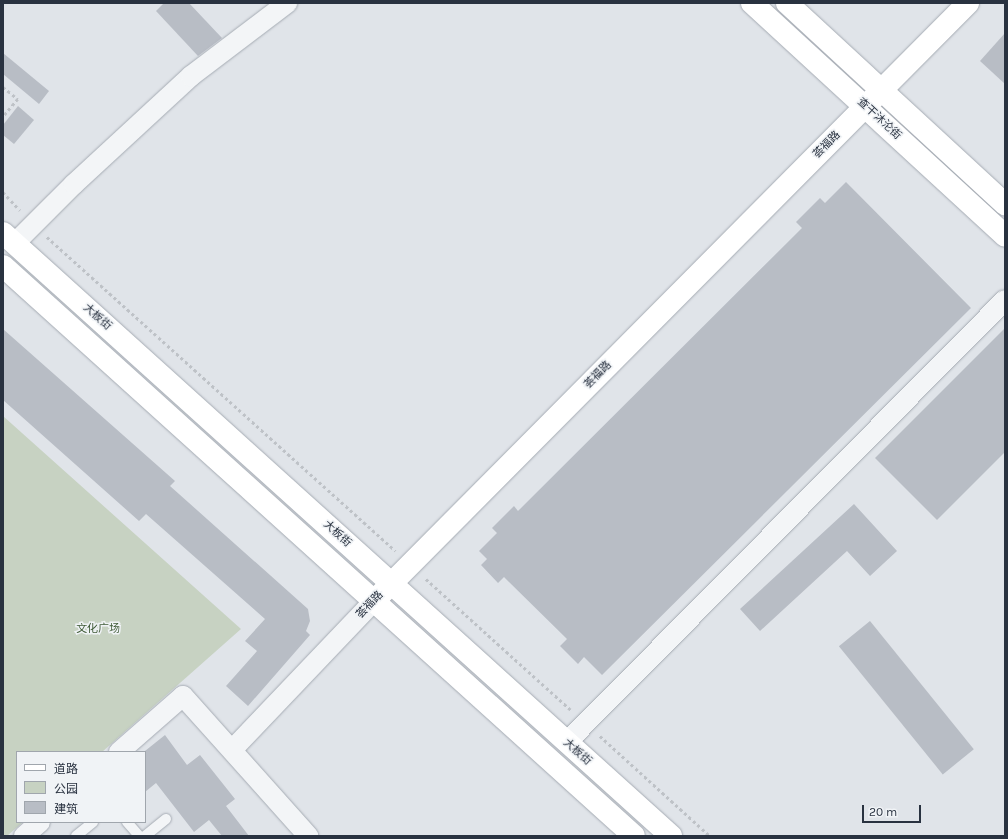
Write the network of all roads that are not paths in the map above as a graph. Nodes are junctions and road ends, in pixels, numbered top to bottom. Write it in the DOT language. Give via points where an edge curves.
graph roads {
  1 [pos="287,3"];
  2 [pos="752,3"];
  3 [pos="787,3"];
  4 [pos="968,3"];
  5 [pos="882,90"];
  6 [pos="865,107"];
  7 [pos="1005,204"];
  8 [pos="1005,236"];
  9 [pos="9,238"];
  10 [pos="3,266"];
  11 [pos="1005,300"];
  12 [pos="392,583"];
  13 [pos="374,601"];
  14 [pos="567,742"];
  15 [pos="232,750"];
  16 [pos="120,751"];
  17 [pos="166,819"];
  18 [pos="39,823"];
  19 [pos="92,823"];
  20 [pos="128,823"];
  21 [pos="24,836"];
  22 [pos="76,836"];
  23 [pos="139,836"];
  24 [pos="145,836"];
  25 [pos="308,836"];
  26 [pos="634,836"];
  27 [pos="671,836"];
  1 -- 9 [label="street" via="191,76 33,225"];
  2 -- 6 [label="main road, 查干沐沦街"];
  3 -- 5 [label="main road, 查干沐沦街"];
  4 -- 5 [label="main road, 荟福路"];
  5 -- 6 [label="main road, 荟福路"];
  5 -- 7 [label="main road, 查干沐沦街"];
  6 -- 8 [label="main road, 查干沐沦街"];
  6 -- 12 [label="main road, 荟福路"];
  9 -- 12 [label="main road, 大板街"];
  10 -- 13 [label="main road"];
  11 -- 14 [label="street"];
  12 -- 13 [label="main road, 荟福路"];
  12 -- 14 [label="main road, 大板街"];
  13 -- 15 [label="street, 荟福路"];
  13 -- 26 [label="main road"];
  14 -- 27 [label="main road, 大板街"];
  15 -- 16 [label="street" via="183,696"];
  15 -- 25 [label="street"];
  17 -- 24 [label="lane"];
  18 -- 21 [label="street"];
  19 -- 22 [label="lane"];
  20 -- 23 [label="lane"];
}
